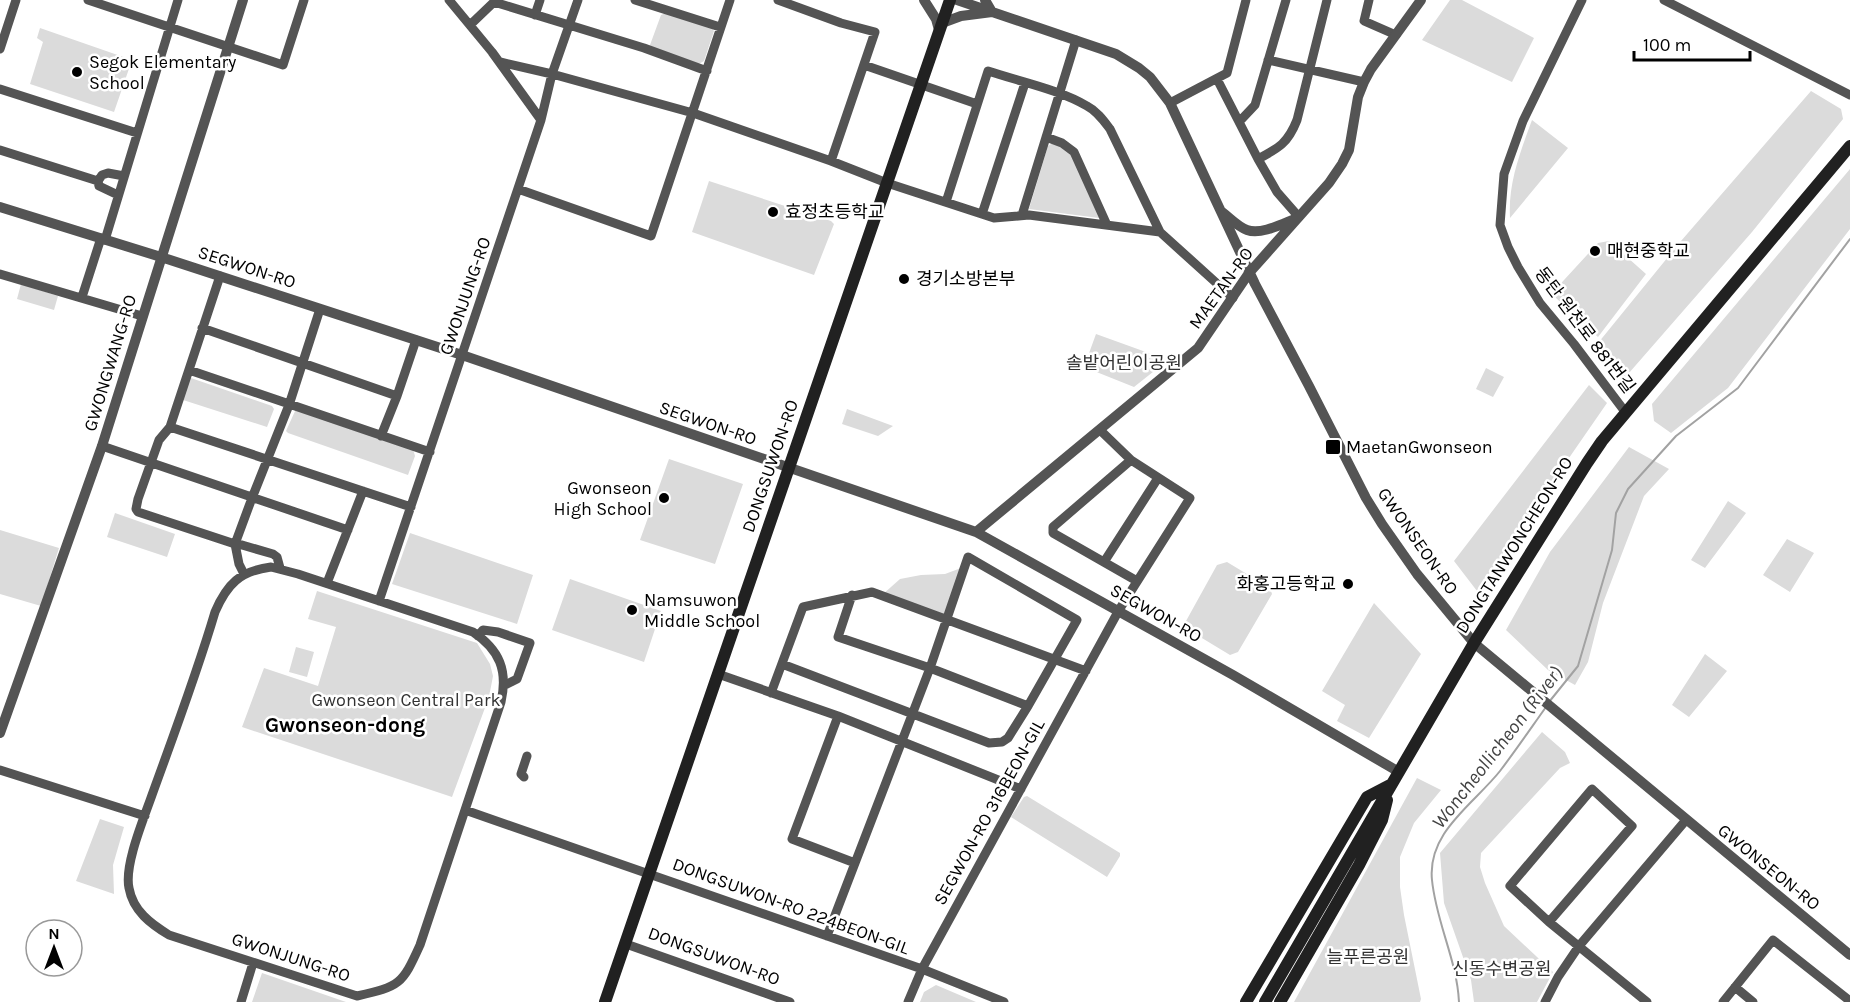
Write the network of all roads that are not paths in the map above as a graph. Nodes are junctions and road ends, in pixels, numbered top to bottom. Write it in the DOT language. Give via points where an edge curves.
graph roads {
  1 [pos="16,0"];
  2 [pos="88,0"];
  3 [pos="178,0"];
  4 [pos="243,0"];
  5 [pos="304,0"];
  6 [pos="449,0"];
  7 [pos="540,0"];
  8 [pos="578,0"];
  9 [pos="635,0"];
  10 [pos="730,0"];
  11 [pos="778,0"];
  12 [pos="924,0"];
  13 [pos="950,0"];
  14 [pos="957,0"];
  15 [pos="986,0"];
  16 [pos="1246,0"];
  17 [pos="1286,0"];
  18 [pos="1327,0"];
  19 [pos="1369,0"];
  20 [pos="1421,0"];
  21 [pos="1582,0"];
  22 [pos="1664,0"];
  23 [pos="495,1"];
  24 [pos="992,12"];
  25 [pos="535,15"];
  26 [pos="569,24"];
  27 [pos="470,25"];
  28 [pos="941,26"];
  29 [pos="170,27"];
  30 [pos="720,27"];
  31 [pos="2,33"];
  32 [pos="1396,35"];
  33 [pos="1076,40"];
  34 [pos="229,47"];
  35 [pos="0,49"];
  36 [pos="1268,60"];
  37 [pos="500,62"];
  38 [pos="864,65"];
  39 [pos="1308,69"];
  40 [pos="707,71"];
  41 [pos="552,74"];
  42 [pos="1217,79"];
  43 [pos="1364,82"];
  44 [pos="1025,83"];
  45 [pos="921,85"];
  46 [pos="0,88"];
  47 [pos="1060,94"];
  48 [pos="1850,95"];
  49 [pos="1170,103"];
  50 [pos="977,104"];
  51 [pos="693,113"];
  52 [pos="541,120"];
  53 [pos="1239,122"];
  54 [pos="137,133"];
  55 [pos="1046,136"];
  56 [pos="1850,146"];
  57 [pos="0,150"];
  58 [pos="1258,159"];
  59 [pos="831,161"];
  60 [pos="124,176"];
  61 [pos="98,181"];
  62 [pos="887,183"];
  63 [pos="518,189"];
  64 [pos="118,195"];
  65 [pos="946,202"];
  66 [pos="0,207"];
  67 [pos="1221,211"];
  68 [pos="982,214"];
  69 [pos="1022,215"];
  70 [pos="1297,218"];
  71 [pos="1107,225"];
  72 [pos="1160,232"];
  73 [pos="103,239"];
  74 [pos="161,257"];
  75 [pos="1249,273"];
  76 [pos="0,274"];
  77 [pos="220,276"];
  78 [pos="81,297"];
  79 [pos="1233,298"];
  80 [pos="320,309"];
  81 [pos="142,316"];
  82 [pos="202,328"];
  83 [pos="416,340"];
  84 [pos="462,355"];
  85 [pos="302,363"];
  86 [pos="189,370"];
  87 [pos="397,396"];
  88 [pos="289,405"];
  89 [pos="1626,413"];
  90 [pos="170,427"];
  91 [pos="1100,430"];
  92 [pos="381,436"];
  93 [pos="102,446"];
  94 [pos="430,452"];
  95 [pos="267,458"];
  96 [pos="1131,460"];
  97 [pos="151,463"];
  98 [pos="788,468"];
  99 [pos="1158,478"];
  100 [pos="363,491"];
  101 [pos="252,498"];
  102 [pos="411,507"];
  103 [pos="348,530"];
  104 [pos="976,532"];
  105 [pos="235,544"];
  106 [pos="1104,562"];
  107 [pos="280,568"];
  108 [pos="244,574"];
  109 [pos="1137,581"];
  110 [pos="327,583"];
  111 [pos="852,596"];
  112 [pos="379,601"];
  113 [pos="1119,610"];
  114 [pos="946,621"];
  115 [pos="478,636"];
  116 [pos="1474,642"];
  117 [pos="1055,660"];
  118 [pos="782,664"];
  119 [pos="930,668"];
  120 [pos="1086,671"];
  121 [pos="718,674"];
  122 [pos="505,685"];
  123 [pos="771,693"];
  124 [pos="1028,706"];
  125 [pos="913,713"];
  126 [pos="838,716"];
  127 [pos="0,733"];
  128 [pos="902,742"];
  129 [pos="527,756"];
  130 [pos="0,770"];
  131 [pos="1399,771"];
  132 [pos="524,777"];
  133 [pos="1391,784"];
  134 [pos="1021,789"];
  135 [pos="465,810"];
  136 [pos="145,816"];
  137 [pos="1686,820"];
  138 [pos="855,863"];
  139 [pos="650,873"];
  140 [pos="1549,922"];
  141 [pos="827,936"];
  142 [pos="626,944"];
  143 [pos="1579,946"];
  144 [pos="1850,956"];
  145 [pos="253,963"];
  146 [pos="921,969"];
  147 [pos="1735,987"];
  148 [pos="1850,1001"];
  149 [pos="241,1002"];
  150 [pos="605,1002"];
  151 [pos="790,1002"];
  152 [pos="908,1002"];
  153 [pos="1004,1002"];
  154 [pos="1246,1002"];
  155 [pos="1265,1002"];
  156 [pos="1280,1002"];
  157 [pos="1545,1002"];
  158 [pos="1647,1002"];
  159 [pos="1723,1002"];
  160 [pos="1753,1002"];
  1 -- 31 [label="street"];
  2 -- 29 [label="street"];
  3 -- 29 [label="street"];
  4 -- 34 [label="street, GWONGWANG-RO"];
  5 -- 34 [label="street" via="283,65"];
  6 -- 27 [label="street"];
  7 -- 25 [label="street"];
  8 -- 26 [label="street, GWONJUNG-RO"];
  9 -- 30 [label="street"];
  10 -- 30 [label="street"];
  11 -- 38 [label="street" via="875,32"];
  12 -- 28 [label="street"];
  13 -- 28 [label="main road, DONGSUWON-RO"];
  14 -- 24 [label="street, GWONSEON-RO"];
  15 -- 24 [label="street"];
  16 -- 42 [label="street" via="1227,73"];
  17 -- 36 [label="street"];
  18 -- 39 [label="street"];
  19 -- 32 [label="street" via="1364,21"];
  20 -- 32 [label="street, MAETAN-RO"];
  21 -- 89 [label="street, 동탄 원천로 881번길" via="1519,132 1504,174 1500,225 1518,267 1540,303"];
  22 -- 48 [label="street"];
  23 -- 25 [label="street"];
  23 -- 27 [label="street"];
  24 -- 28 [label="street" via="962,16"];
  24 -- 33 [label="street, GWONSEON-RO"];
  25 -- 26 [label="street"];
  26 -- 40 [label="street"];
  26 -- 41 [label="street, GWONJUNG-RO"];
  27 -- 37 [label="street"];
  28 -- 45 [label="main road, DONGSUWON-RO"];
  29 -- 34 [label="street"];
  29 -- 54 [label="street"];
  30 -- 40 [label="street"];
  31 -- 35 [label="street"];
  32 -- 43 [label="street, MAETAN-RO"];
  33 -- 47 [label="street"];
  33 -- 49 [label="street, GWONSEON-RO" via="1134,65 1150,77"];
  34 -- 74 [label="street, GWONGWANG-RO"];
  36 -- 39 [label="street"];
  36 -- 53 [label="street" via="1255,105"];
  37 -- 41 [label="street"];
  37 -- 52 [label="street"];
  38 -- 45 [label="street"];
  38 -- 59 [label="street"];
  39 -- 43 [label="street"];
  39 -- 58 [label="street" via="1292,134 1277,149"];
  40 -- 51 [label="street"];
  41 -- 51 [label="street"];
  41 -- 52 [label="street, GWONJUNG-RO"];
  42 -- 49 [label="street"];
  42 -- 53 [label="street"];
  43 -- 70 [label="street, MAETAN-RO" via="1349,150 1329,183"];
  44 -- 47 [label="street"];
  44 -- 50 [label="street" via="988,71"];
  44 -- 68 [label="street"];
  45 -- 50 [label="street"];
  45 -- 62 [label="main road, DONGSUWON-RO"];
  46 -- 54 [label="street"];
  47 -- 55 [label="street"];
  47 -- 72 [label="street" via="1088,106 1110,129"];
  49 -- 67 [label="street, GWONSEON-RO"];
  50 -- 65 [label="street"];
  51 -- 59 [label="street"];
  51 -- 63 [label="street" via="651,236"];
  52 -- 63 [label="street, GWONJUNG-RO"];
  53 -- 58 [label="street"];
  54 -- 60 [label="street"];
  55 -- 69 [label="street"];
  55 -- 71 [label="street" via="1074,152"];
  56 -- 89 [label="main road, DONGTANWONCHEON-RO"];
  57 -- 61 [label="street"];
  58 -- 70 [label="street"];
  59 -- 62 [label="street"];
  60 -- 61 [label="street" via="108,172"];
  60 -- 64 [label="street"];
  61 -- 64 [label="street" via="99,186"];
  62 -- 65 [label="street"];
  62 -- 98 [label="main road, DONGSUWON-RO"];
  63 -- 84 [label="street, GWONJUNG-RO"];
  64 -- 73 [label="street"];
  65 -- 68 [label="street"];
  66 -- 73 [label="street, SEGWON-RO"];
  67 -- 70 [label="street" via="1251,231"];
  67 -- 75 [label="street, GWONSEON-RO"];
  68 -- 69 [label="street" via="994,218"];
  69 -- 71 [label="street"];
  70 -- 75 [label="street, MAETAN-RO"];
  71 -- 72 [label="street"];
  72 -- 79 [label="street"];
  73 -- 74 [label="street, SEGWON-RO"];
  73 -- 78 [label="street"];
  74 -- 77 [label="street, SEGWON-RO"];
  74 -- 81 [label="street, GWONGWANG-RO"];
  75 -- 79 [label="street, MAETAN-RO"];
  75 -- 116 [label="street, GWONSEON-RO" via="1371,507 1417,574"];
  76 -- 78 [label="street"];
  77 -- 80 [label="street, SEGWON-RO"];
  77 -- 82 [label="street"];
  78 -- 81 [label="street"];
  79 -- 91 [label="street, MAETAN-RO" via="1198,348"];
  80 -- 83 [label="street, SEGWON-RO"];
  80 -- 85 [label="street"];
  81 -- 93 [label="street, GWONGWANG-RO"];
  82 -- 85 [label="street"];
  82 -- 86 [label="street"];
  83 -- 84 [label="street, SEGWON-RO"];
  83 -- 87 [label="street"];
  84 -- 94 [label="street, GWONJUNG-RO"];
  84 -- 98 [label="street, SEGWON-RO"];
  85 -- 87 [label="street"];
  85 -- 88 [label="street"];
  86 -- 88 [label="street"];
  86 -- 90 [label="street"];
  87 -- 92 [label="street"];
  88 -- 92 [label="street"];
  88 -- 95 [label="street"];
  89 -- 116 [label="main road, DONGTANWONCHEON-RO" via="1587,463"];
  90 -- 95 [label="street"];
  90 -- 97 [label="street" via="159,440"];
  91 -- 96 [label="street"];
  91 -- 104 [label="street, MAETAN-RO"];
  92 -- 94 [label="street"];
  93 -- 97 [label="street"];
  93 -- 127 [label="street, GWONGWANG-RO"];
  94 -- 102 [label="street, GWONJUNG-RO"];
  95 -- 100 [label="street"];
  95 -- 101 [label="street"];
  96 -- 99 [label="street"];
  96 -- 106 [label="street" via="1053,527 1053,533"];
  97 -- 101 [label="street"];
  97 -- 105 [label="street, GWONJUNG-RO" via="138,499 138,512"];
  98 -- 104 [label="street, SEGWON-RO"];
  98 -- 121 [label="main road, DONGSUWON-RO"];
  99 -- 106 [label="street"];
  99 -- 109 [label="street, SEGWON-RO 316BEON-GIL" via="1190,498"];
  100 -- 102 [label="street"];
  100 -- 103 [label="street"];
  101 -- 103 [label="street"];
  101 -- 105 [label="street"];
  102 -- 112 [label="street, GWONJUNG-RO"];
  103 -- 110 [label="street"];
  104 -- 113 [label="street, SEGWON-RO"];
  105 -- 107 [label="street, GWONJUNG-RO" via="273,554"];
  105 -- 108 [label="street"];
  106 -- 109 [label="street"];
  107 -- 108 [label="street, GWONJUNG-RO"];
  107 -- 110 [label="street, GWONJUNG-RO"];
  108 -- 136 [label="street, GWONJUNG-RO" via="223,593 215,612"];
  109 -- 113 [label="street, SEGWON-RO 316BEON-GIL"];
  110 -- 112 [label="street, GWONJUNG-RO"];
  111 -- 114 [label="street" via="872,592"];
  111 -- 118 [label="street" via="803,607"];
  111 -- 119 [label="street" via="838,637"];
  112 -- 115 [label="street, GWONJUNG-RO"];
  113 -- 120 [label="street, SEGWON-RO 316BEON-GIL"];
  113 -- 131 [label="street, SEGWON-RO"];
  114 -- 117 [label="street"];
  114 -- 117 [label="street" via="968,557 1077,620"];
  114 -- 119 [label="street"];
  115 -- 122 [label="street, GWONJUNG-RO" via="498,657"];
  115 -- 122 [label="street" via="483,630 498,632 530,643 517,679"];
  116 -- 131 [label="main road, DONGTANWONCHEON-RO"];
  116 -- 137 [label="street, GWONSEON-RO"];
  117 -- 120 [label="street"];
  117 -- 124 [label="street"];
  118 -- 123 [label="street"];
  118 -- 125 [label="street"];
  119 -- 124 [label="street"];
  119 -- 125 [label="street"];
  120 -- 134 [label="street, SEGWON-RO 316BEON-GIL"];
  121 -- 123 [label="street"];
  121 -- 139 [label="main road, DONGSUWON-RO"];
  122 -- 135 [label="street, GWONJUNG-RO"];
  123 -- 126 [label="street"];
  124 -- 125 [label="street" via="1008,738 989,743"];
  125 -- 128 [label="street"];
  126 -- 128 [label="street"];
  126 -- 138 [label="street" via="792,839"];
  128 -- 134 [label="street"];
  128 -- 138 [label="street"];
  129 -- 132 [label="street" via="521,774"];
  130 -- 136 [label="street"];
  131 -- 133 [label="main road, DONGTANWONCHEON-RO"];
  133 -- 154 [label="main road" via="1367,797"];
  133 -- 155 [label="main road, DONGTANWONCHEON-RO"];
  133 -- 156 [label="main road" via="1382,820"];
  134 -- 146 [label="street, SEGWON-RO 316BEON-GIL"];
  135 -- 139 [label="street, DONGSUWON-RO 224BEON-GIL"];
  135 -- 145 [label="street, GWONJUNG-RO" via="420,945 401,981 387,989 357,996"];
  136 -- 145 [label="street, GWONJUNG-RO" via="128,877 138,912 169,935"];
  137 -- 143 [label="street"];
  137 -- 144 [label="street, GWONSEON-RO"];
  138 -- 141 [label="street"];
  139 -- 141 [label="street, DONGSUWON-RO 224BEON-GIL"];
  139 -- 142 [label="main road, DONGSUWON-RO"];
  140 -- 140 [label="street" via="1510,886 1592,789 1632,826"];
  140 -- 143 [label="street"];
  141 -- 146 [label="street, DONGSUWON-RO 224BEON-GIL"];
  142 -- 150 [label="main road, DONGSUWON-RO"];
  142 -- 151 [label="street, DONGSUWON-RO"];
  143 -- 157 [label="street"];
  143 -- 158 [label="street"];
  145 -- 149 [label="street"];
  146 -- 152 [label="street, SEGWON-RO 316BEON-GIL"];
  146 -- 153 [label="street, DONGSUWON-RO 224BEON-GIL"];
  147 -- 148 [label="street" via="1773,940"];
  147 -- 159 [label="street"];
  147 -- 160 [label="street"];
}
